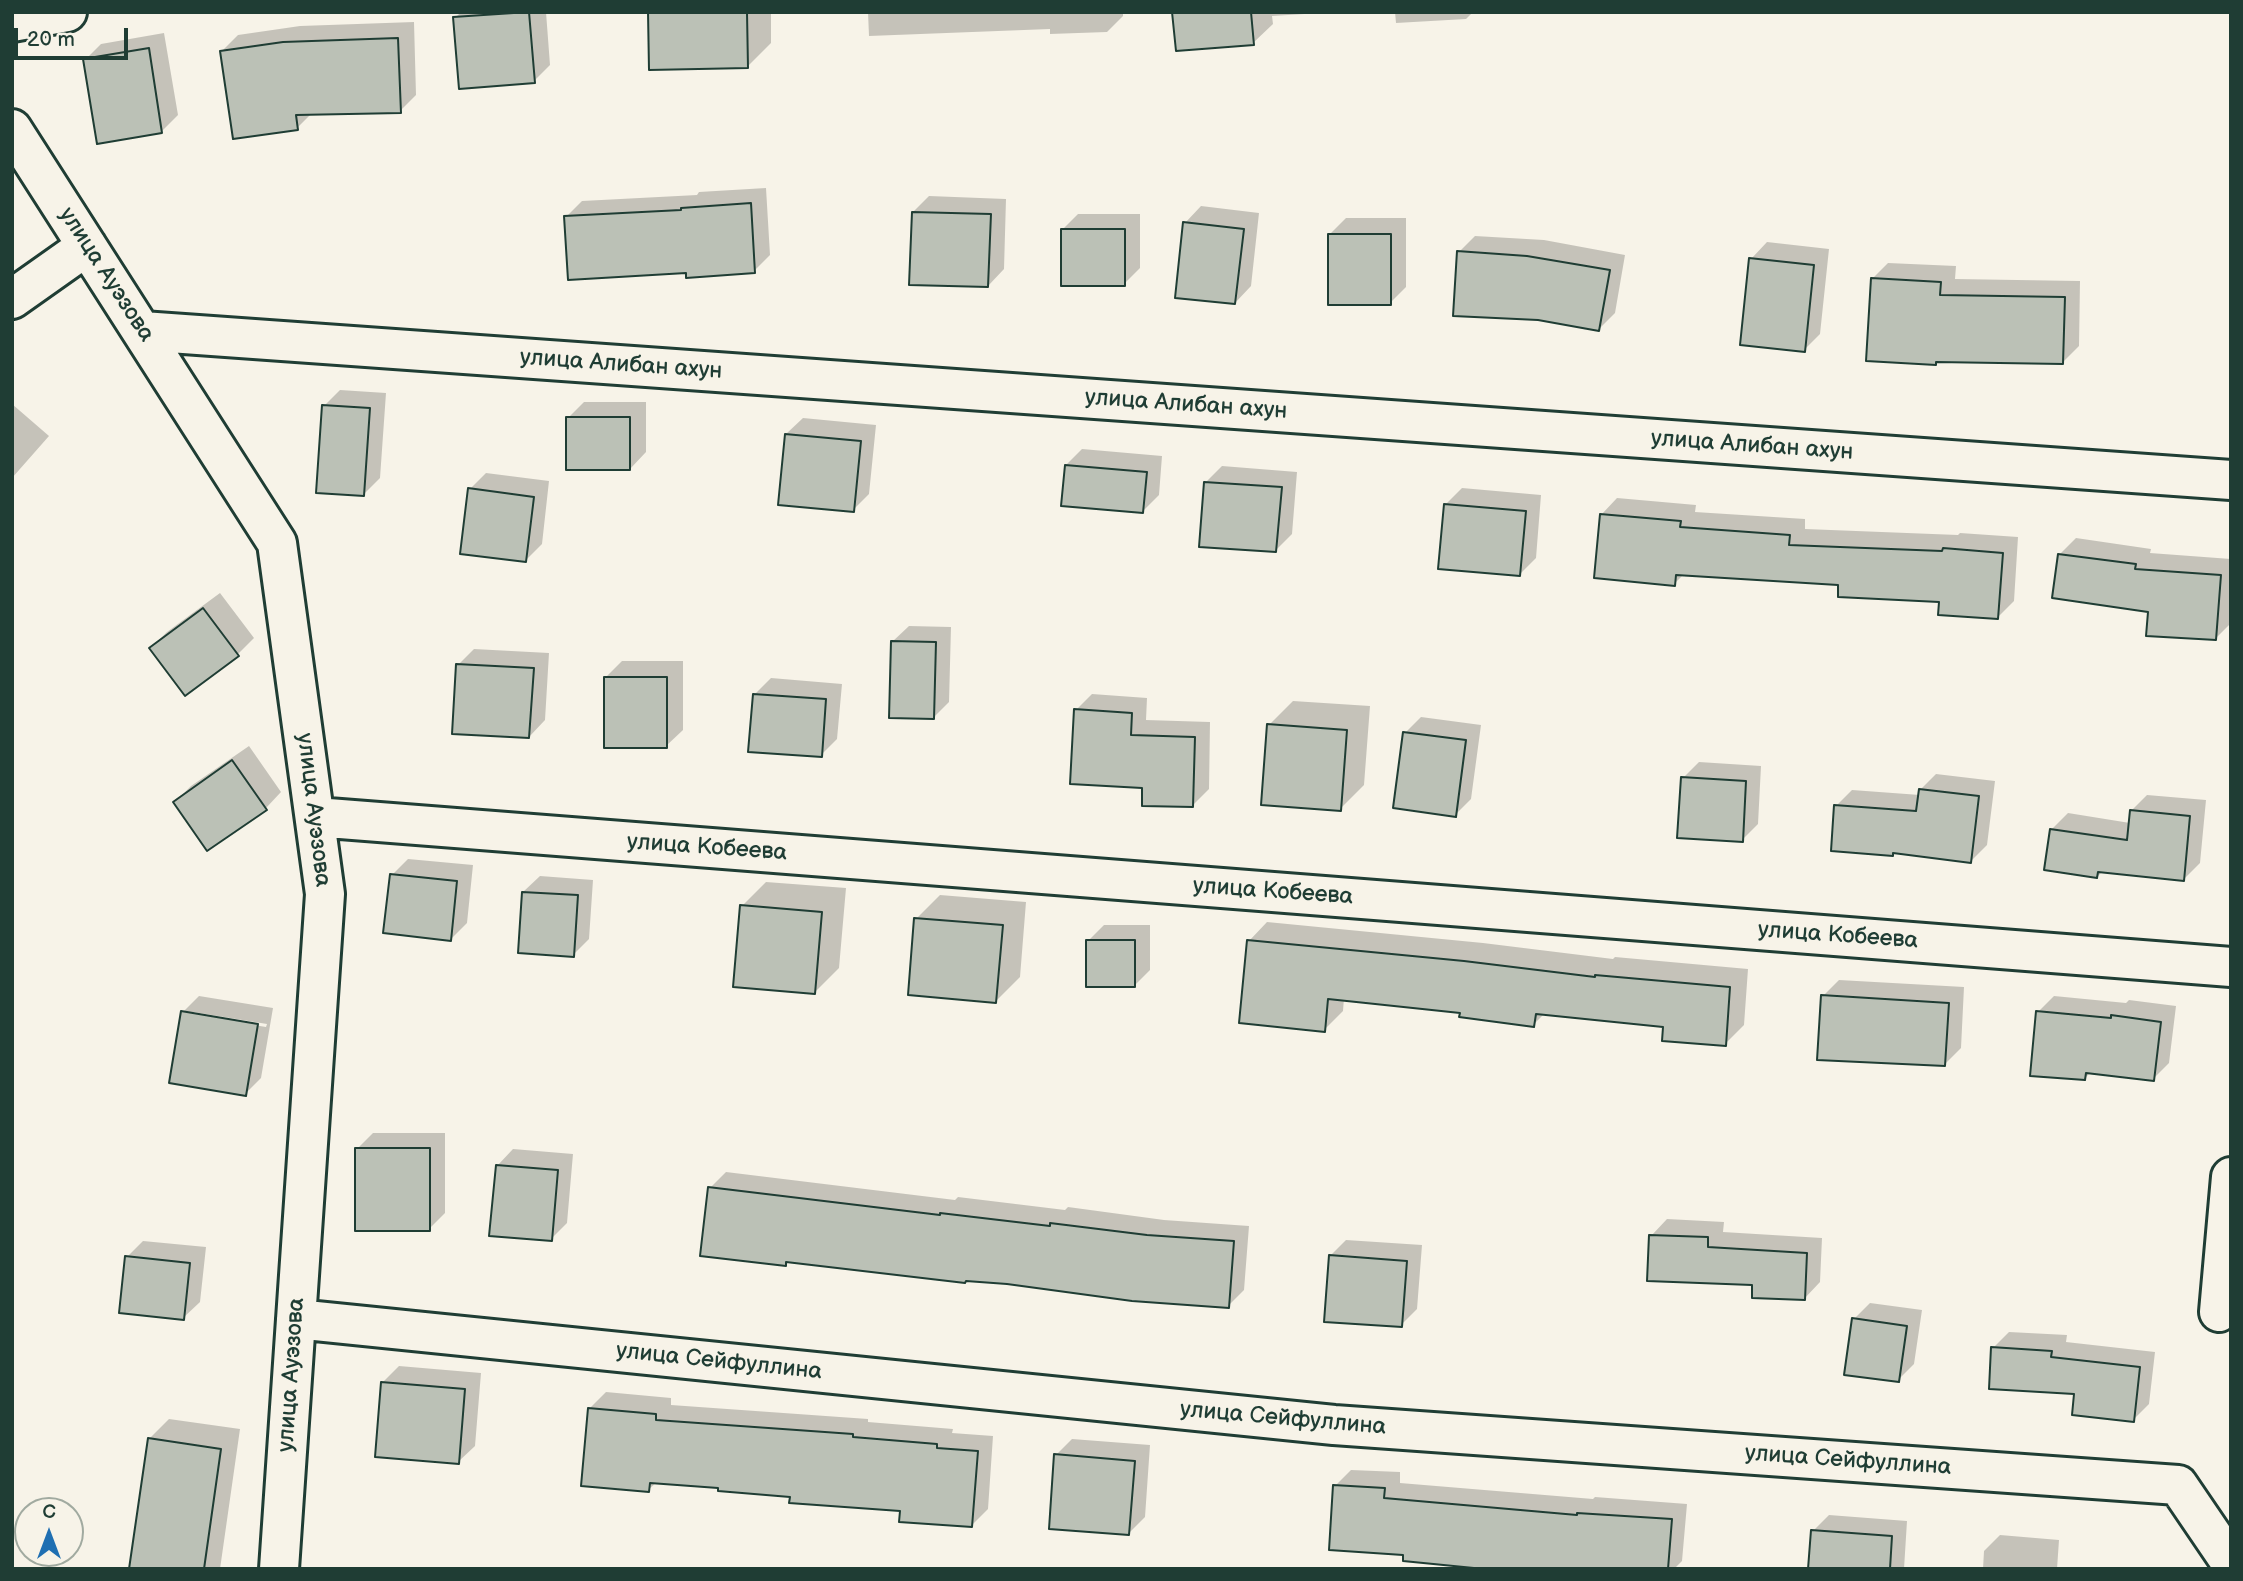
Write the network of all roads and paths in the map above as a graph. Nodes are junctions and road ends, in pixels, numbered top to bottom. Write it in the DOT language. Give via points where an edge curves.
graph roads {
  1 [pos="67,12"];
  2 [pos="12,22"];
  3 [pos="12,129"];
  4 [pos="88,246"];
  5 [pos="12,299"];
  6 [pos="142,331"];
  7 [pos="2231,480"];
  8 [pos="314,817"];
  9 [pos="2231,967"];
  10 [pos="2231,1177"];
  11 [pos="2219,1312"];
  12 [pos="296,1319"];
  13 [pos="2231,1563"];
  14 [pos="279,1569"];
  1 -- 2 [label="street"];
  3 -- 4 [label="street, улица Ауэзова"];
  4 -- 5 [label="street"];
  4 -- 6 [label="street, улица Ауэзова"];
  6 -- 7 [label="street, улица Алибан ахун"];
  6 -- 8 [label="street, улица Ауэзова" via="277,543"];
  8 -- 9 [label="street, улица Кобеева"];
  8 -- 12 [label="street, улица Ауэзова" via="325,894"];
  10 -- 11 [label="street"];
  12 -- 13 [label="street, улица Сейфуллина" via="1334,1425 2178,1485"];
  12 -- 14 [label="street, улица Ауэзова"];
}
